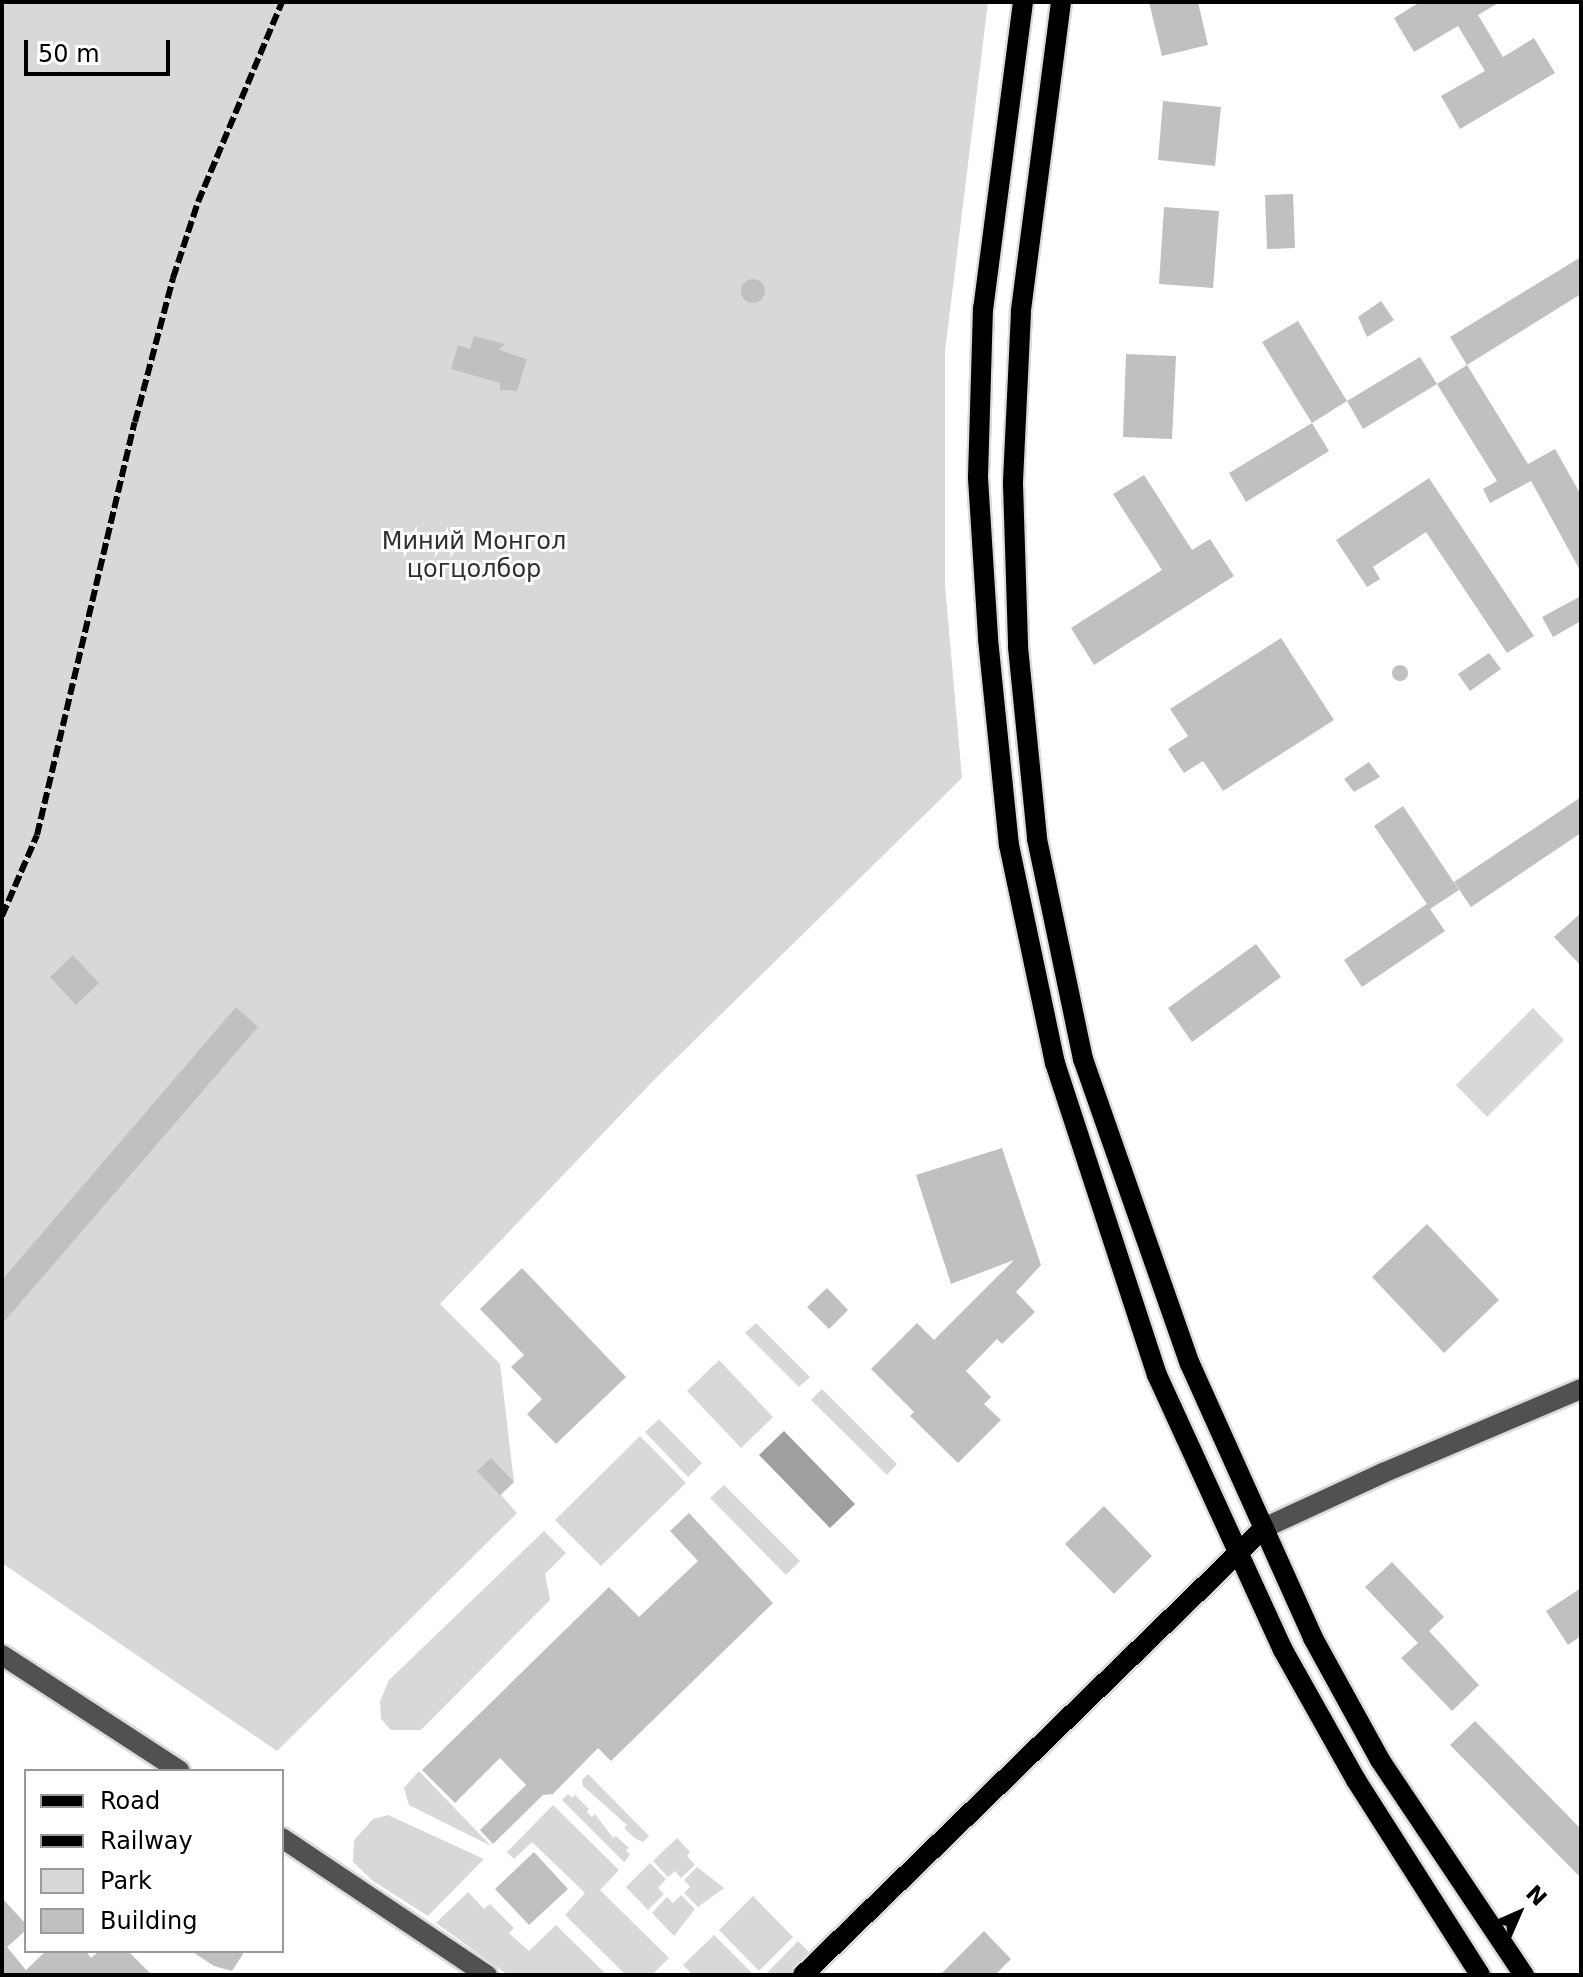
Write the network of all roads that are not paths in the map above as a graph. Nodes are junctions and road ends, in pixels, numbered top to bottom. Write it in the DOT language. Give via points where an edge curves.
graph roads {
  1 [pos="1023,2"];
  2 [pos="1061,2"];
  3 [pos="1581,1389"];
  4 [pos="1264,1528"];
  5 [pos="1239,1554"];
  6 [pos="2,1655"];
  7 [pos="177,1769"];
  8 [pos="284,1839"];
  9 [pos="1494,1934"];
  10 [pos="1466,1954"];
  11 [pos="487,1975"];
  12 [pos="803,1975"];
  13 [pos="1480,1975"];
  14 [pos="1524,1975"];
  1 -- 5 [label="main road" via="983,308 978,478 1009,845 1065,1096 1157,1375"];
  2 -- 4 [label="main road" via="1021,312 1013,484 1018,647 1037,839 1083,1059 1117,1163 1190,1364"];
  3 -- 4 [label="street"];
  4 -- 5 [label="main road"];
  4 -- 9 [label="main road" via="1313,1638 1380,1760"];
  5 -- 10 [label="main road" via="1283,1650 1349,1767"];
  5 -- 12 [label="main road"];
  6 -- 7 [label="street"];
  8 -- 11 [label="street"];
  9 -- 10 [label="main road"];
  9 -- 14 [label="main road"];
  10 -- 13 [label="main road"];
}
